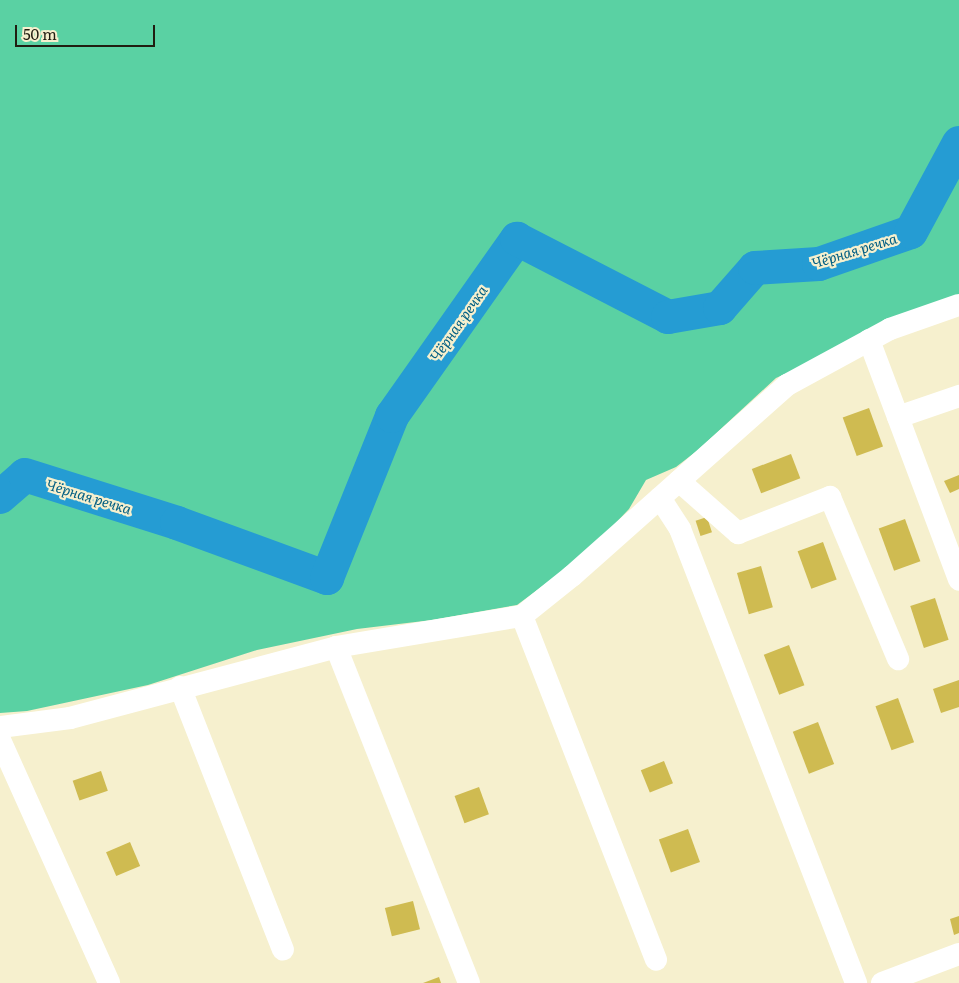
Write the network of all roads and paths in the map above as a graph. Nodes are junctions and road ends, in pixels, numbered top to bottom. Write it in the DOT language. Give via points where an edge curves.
graph roads {
  1 [pos="959,305"];
  2 [pos="869,340"];
  3 [pos="959,396"];
  4 [pos="898,417"];
  5 [pos="679,481"];
  6 [pos="660,498"];
  7 [pos="952,541"];
  8 [pos="959,580"];
  9 [pos="522,616"];
  10 [pos="336,647"];
  11 [pos="898,659"];
  12 [pos="180,687"];
  13 [pos="0,727"];
  14 [pos="0,740"];
  15 [pos="283,950"];
  16 [pos="959,954"];
  17 [pos="656,960"];
  18 [pos="109,983"];
  19 [pos="469,983"];
  20 [pos="856,983"];
  21 [pos="882,983"];
  1 -- 2 [label="street" via="890,329"];
  2 -- 4 [label="street"];
  2 -- 5 [label="street" via="787,385"];
  3 -- 4 [label="street"];
  4 -- 7 [label="street"];
  5 -- 6 [label="street"];
  5 -- 11 [label="street" via="738,533 830,497"];
  6 -- 9 [label="street"];
  6 -- 20 [label="street" via="680,529"];
  7 -- 8 [label="street"];
  9 -- 10 [label="street"];
  9 -- 17 [label="street"];
  10 -- 12 [label="street"];
  10 -- 19 [label="street"];
  12 -- 13 [label="street" via="70,718"];
  12 -- 15 [label="street"];
  14 -- 18 [label="street"];
  16 -- 21 [label="street"];
}
